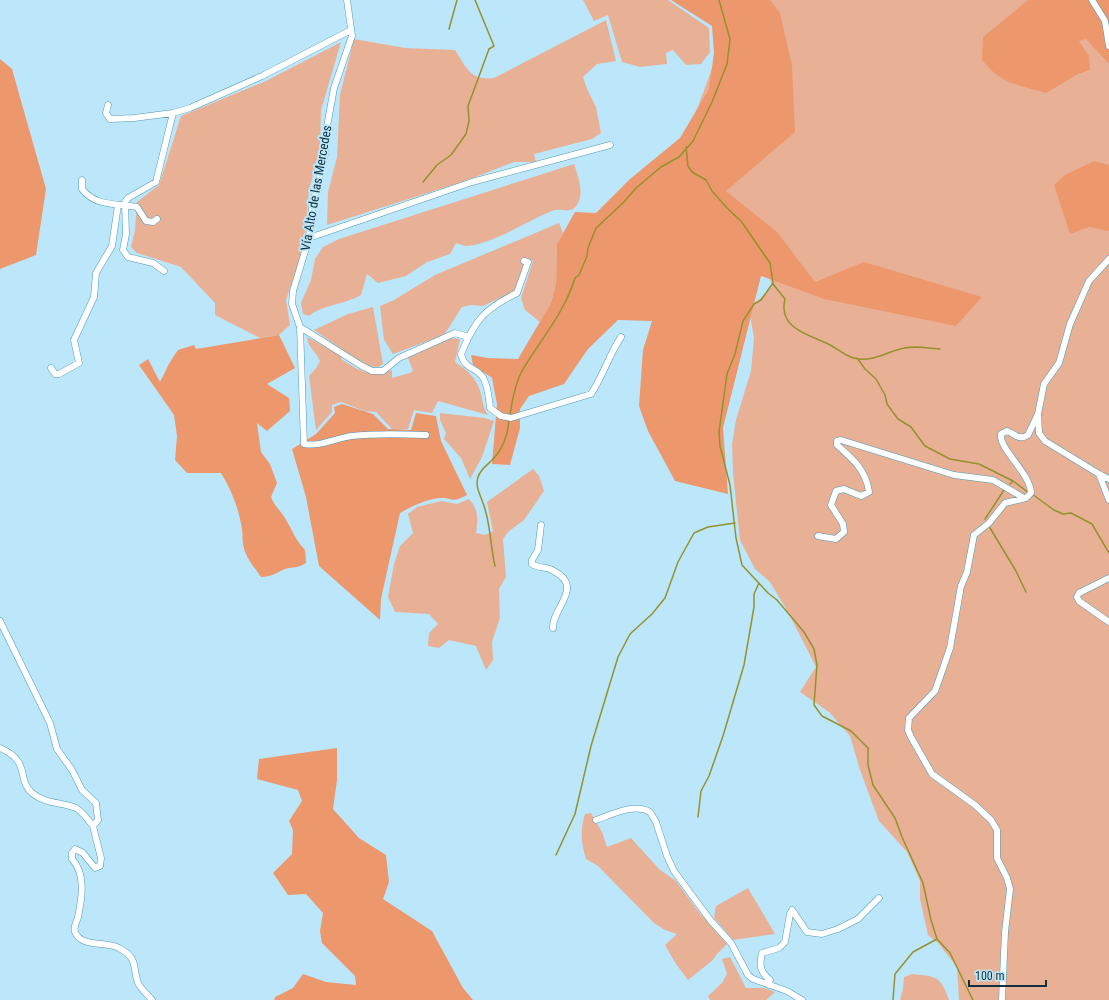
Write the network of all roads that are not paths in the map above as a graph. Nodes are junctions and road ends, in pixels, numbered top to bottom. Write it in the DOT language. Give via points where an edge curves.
graph roads {
  1 [pos="347,0"];
  2 [pos="1092,0"];
  3 [pos="352,30"];
  4 [pos="1109,46"];
  5 [pos="108,105"];
  6 [pos="173,113"];
  7 [pos="610,145"];
  8 [pos="82,180"];
  9 [pos="121,205"];
  10 [pos="156,219"];
  11 [pos="309,238"];
  12 [pos="1109,259"];
  13 [pos="524,261"];
  14 [pos="164,271"];
  15 [pos="300,327"];
  16 [pos="469,337"];
  17 [pos="621,337"];
  18 [pos="51,368"];
  19 [pos="1038,414"];
  20 [pos="426,435"];
  21 [pos="1099,474"];
  22 [pos="1109,479"];
  23 [pos="1024,498"];
  24 [pos="1109,500"];
  25 [pos="540,525"];
  26 [pos="818,536"];
  27 [pos="1109,578"];
  28 [pos="0,621"];
  29 [pos="1109,622"];
  30 [pos="553,628"];
  31 [pos="0,748"];
  32 [pos="596,820"];
  33 [pos="93,826"];
  34 [pos="880,898"];
  35 [pos="770,985"];
  36 [pos="152,1000"];
  37 [pos="802,1000"];
  38 [pos="1002,1000"];
  1 -- 3 [label="street, Vía Alto de las Mercedes"];
  2 -- 4 [label="street" via="1105,21"];
  3 -- 6 [label="street" via="262,76 196,106"];
  3 -- 11 [label="street, Vía Alto de las Mercedes" via="334,88"];
  5 -- 6 [label="street" via="106,113 110,119"];
  6 -- 9 [label="street" via="156,182 128,198"];
  7 -- 11 [label="street" via="472,182"];
  8 -- 9 [label="street" via="82,189 91,199"];
  9 -- 10 [label="street" via="138,207 149,222"];
  9 -- 14 [label="street" via="126,234 124,253 128,257 153,263"];
  9 -- 18 [label="street" via="112,246 96,273 94,297 74,340 79,363 59,374 55,374"];
  11 -- 15 [label="street, Vía Alto de las Mercedes" via="293,291 292,304"];
  12 -- 19 [label="street" via="1089,281 1070,324 1058,363 1044,384"];
  13 -- 16 [label="street" via="528,262 527,268 517,293 492,307 475,324"];
  15 -- 16 [label="street" via="368,370 378,371 421,347 455,333"];
  15 -- 20 [label="street, Vía Alto de las Mercedes" via="304,444 313,446 350,436 388,433"];
  16 -- 17 [label="street" via="460,354 463,362 483,377 490,408 501,416 511,418 591,394"];
  19 -- 21 [label="street" via="1039,433 1045,441"];
  19 -- 23 [label="street" via="1028,435 1018,437 1007,431 1001,434 1003,445 1030,486 1031,493"];
  21 -- 22 [label="street"];
  21 -- 24 [label="street"];
  23 -- 26 [label="street" via="993,480 954,475 841,440 837,441 837,445 860,465 870,492 862,496 844,489 836,491 831,505 843,524 844,532 836,539"];
  23 -- 38 [label="street" via="1002,505 989,523 974,536 942,674 935,691 909,718 908,724 911,737 932,774 975,805 991,820 997,830 996,858 1010,889"];
  25 -- 30 [label="street" via="538,550 532,564 537,568 552,569 565,579 568,589 553,622"];
  27 -- 29 [label="street" via="1079,593 1077,597"];
  28 -- 33 [label="street" via="50,723 57,749 82,790 96,803 98,820"];
  31 -- 33 [label="street" via="11,753 21,765 26,785 32,793 50,802 76,808"];
  32 -- 35 [label="street" via="624,810 650,812 674,871 711,921 731,943 748,975"];
  33 -- 36 [label="street" via="101,858 100,866 95,868 83,853 75,849 72,853 72,859 82,877 75,933 82,940 117,947 131,955 135,963 138,984"];
  34 -- 35 [label="street" via="858,919 822,934 806,932 792,910 785,942 778,948 762,953 760,966 770,980"];
  35 -- 37 [label="street"];
}
